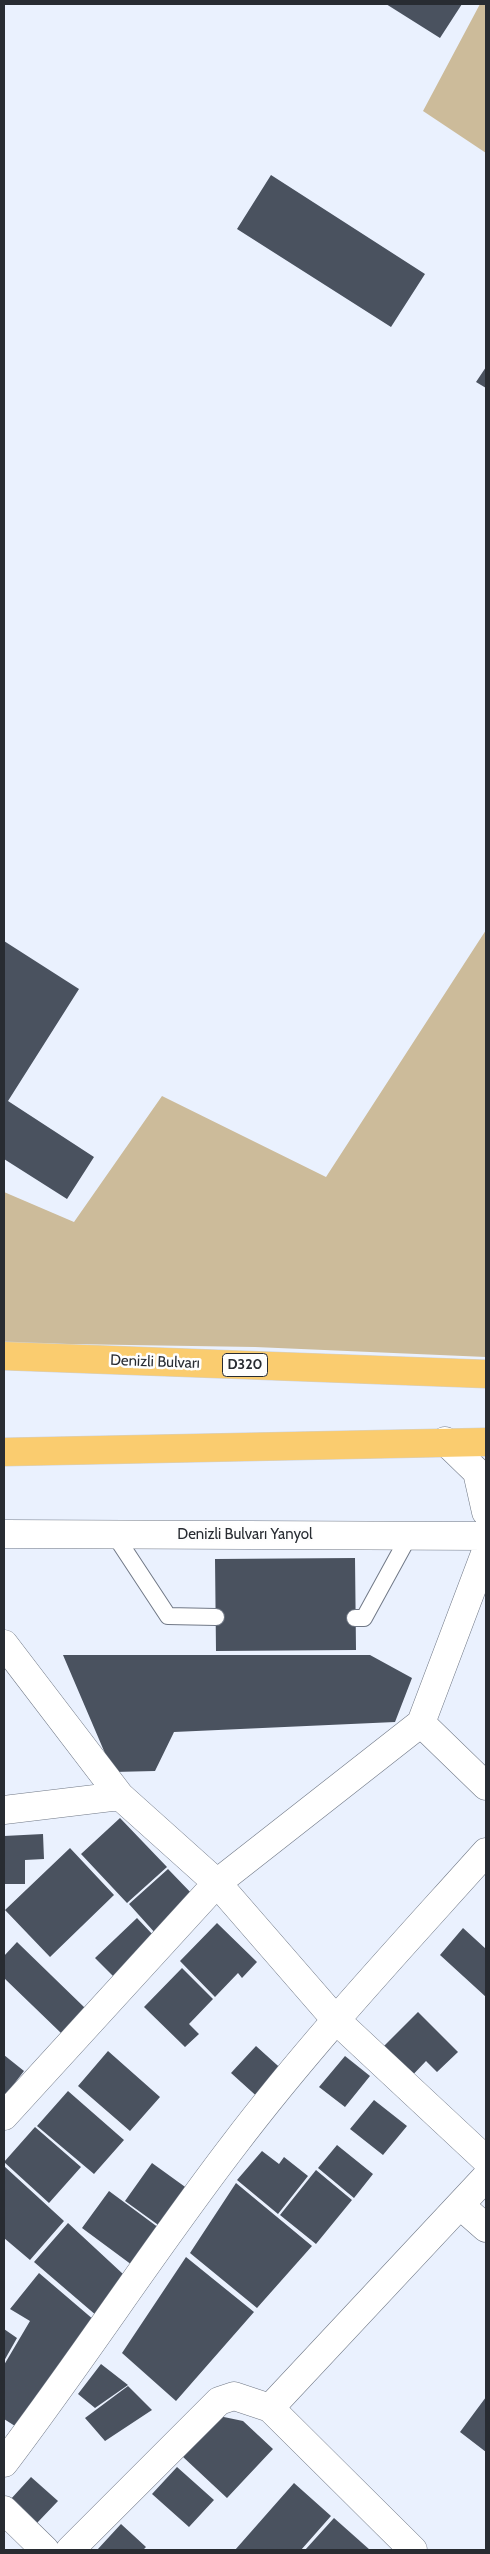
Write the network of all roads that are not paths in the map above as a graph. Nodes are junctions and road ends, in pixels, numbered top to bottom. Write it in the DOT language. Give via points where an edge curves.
graph roads {
  1 [pos="4,1356"];
  2 [pos="486,1374"];
  3 [pos="445,1441"];
  4 [pos="486,1442"];
  5 [pos="4,1452"];
  6 [pos="486,1512"];
  7 [pos="4,1534"];
  8 [pos="114,1534"];
  9 [pos="409,1536"];
  10 [pos="486,1536"];
  11 [pos="486,1551"];
  12 [pos="216,1616"];
  13 [pos="355,1618"];
  14 [pos="4,1644"];
  15 [pos="421,1723"];
  16 [pos="486,1786"];
  17 [pos="120,1796"];
  18 [pos="4,1810"];
  19 [pos="486,1852"];
  20 [pos="217,1883"];
  21 [pos="336,2020"];
  22 [pos="4,2116"];
  23 [pos="486,2160"];
  24 [pos="486,2177"];
  25 [pos="461,2206"];
  26 [pos="486,2228"];
  27 [pos="270,2408"];
  28 [pos="9,2447"];
  29 [pos="4,2510"];
  30 [pos="45,2550"];
  31 [pos="70,2550"];
  32 [pos="413,2550"];
  1 -- 2 [label="highway, Denizli Bulvarı / D320"];
  3 -- 4 [label="highway"];
  3 -- 5 [label="highway"];
  3 -- 6 [label="street" via="478,1472"];
  7 -- 8 [label="street, Denizli Bulvarı Yanyol"];
  8 -- 9 [label="street, Denizli Bulvarı Yanyol"];
  8 -- 12 [label="lane" via="168,1616"];
  9 -- 10 [label="street, Denizli Bulvarı Yanyol"];
  9 -- 13 [label="lane" via="364,1618"];
  11 -- 15 [label="street"];
  14 -- 17 [label="street"];
  15 -- 16 [label="street"];
  15 -- 20 [label="street"];
  17 -- 18 [label="street"];
  17 -- 20 [label="street"];
  19 -- 21 [label="street"];
  20 -- 21 [label="street"];
  20 -- 22 [label="street"];
  21 -- 23 [label="street"];
  21 -- 28 [label="street" via="234,2144"];
  24 -- 25 [label="street"];
  25 -- 26 [label="street"];
  25 -- 27 [label="street"];
  27 -- 31 [label="street" via="234,2396 219,2401"];
  27 -- 32 [label="street"];
  29 -- 30 [label="street"];
}
